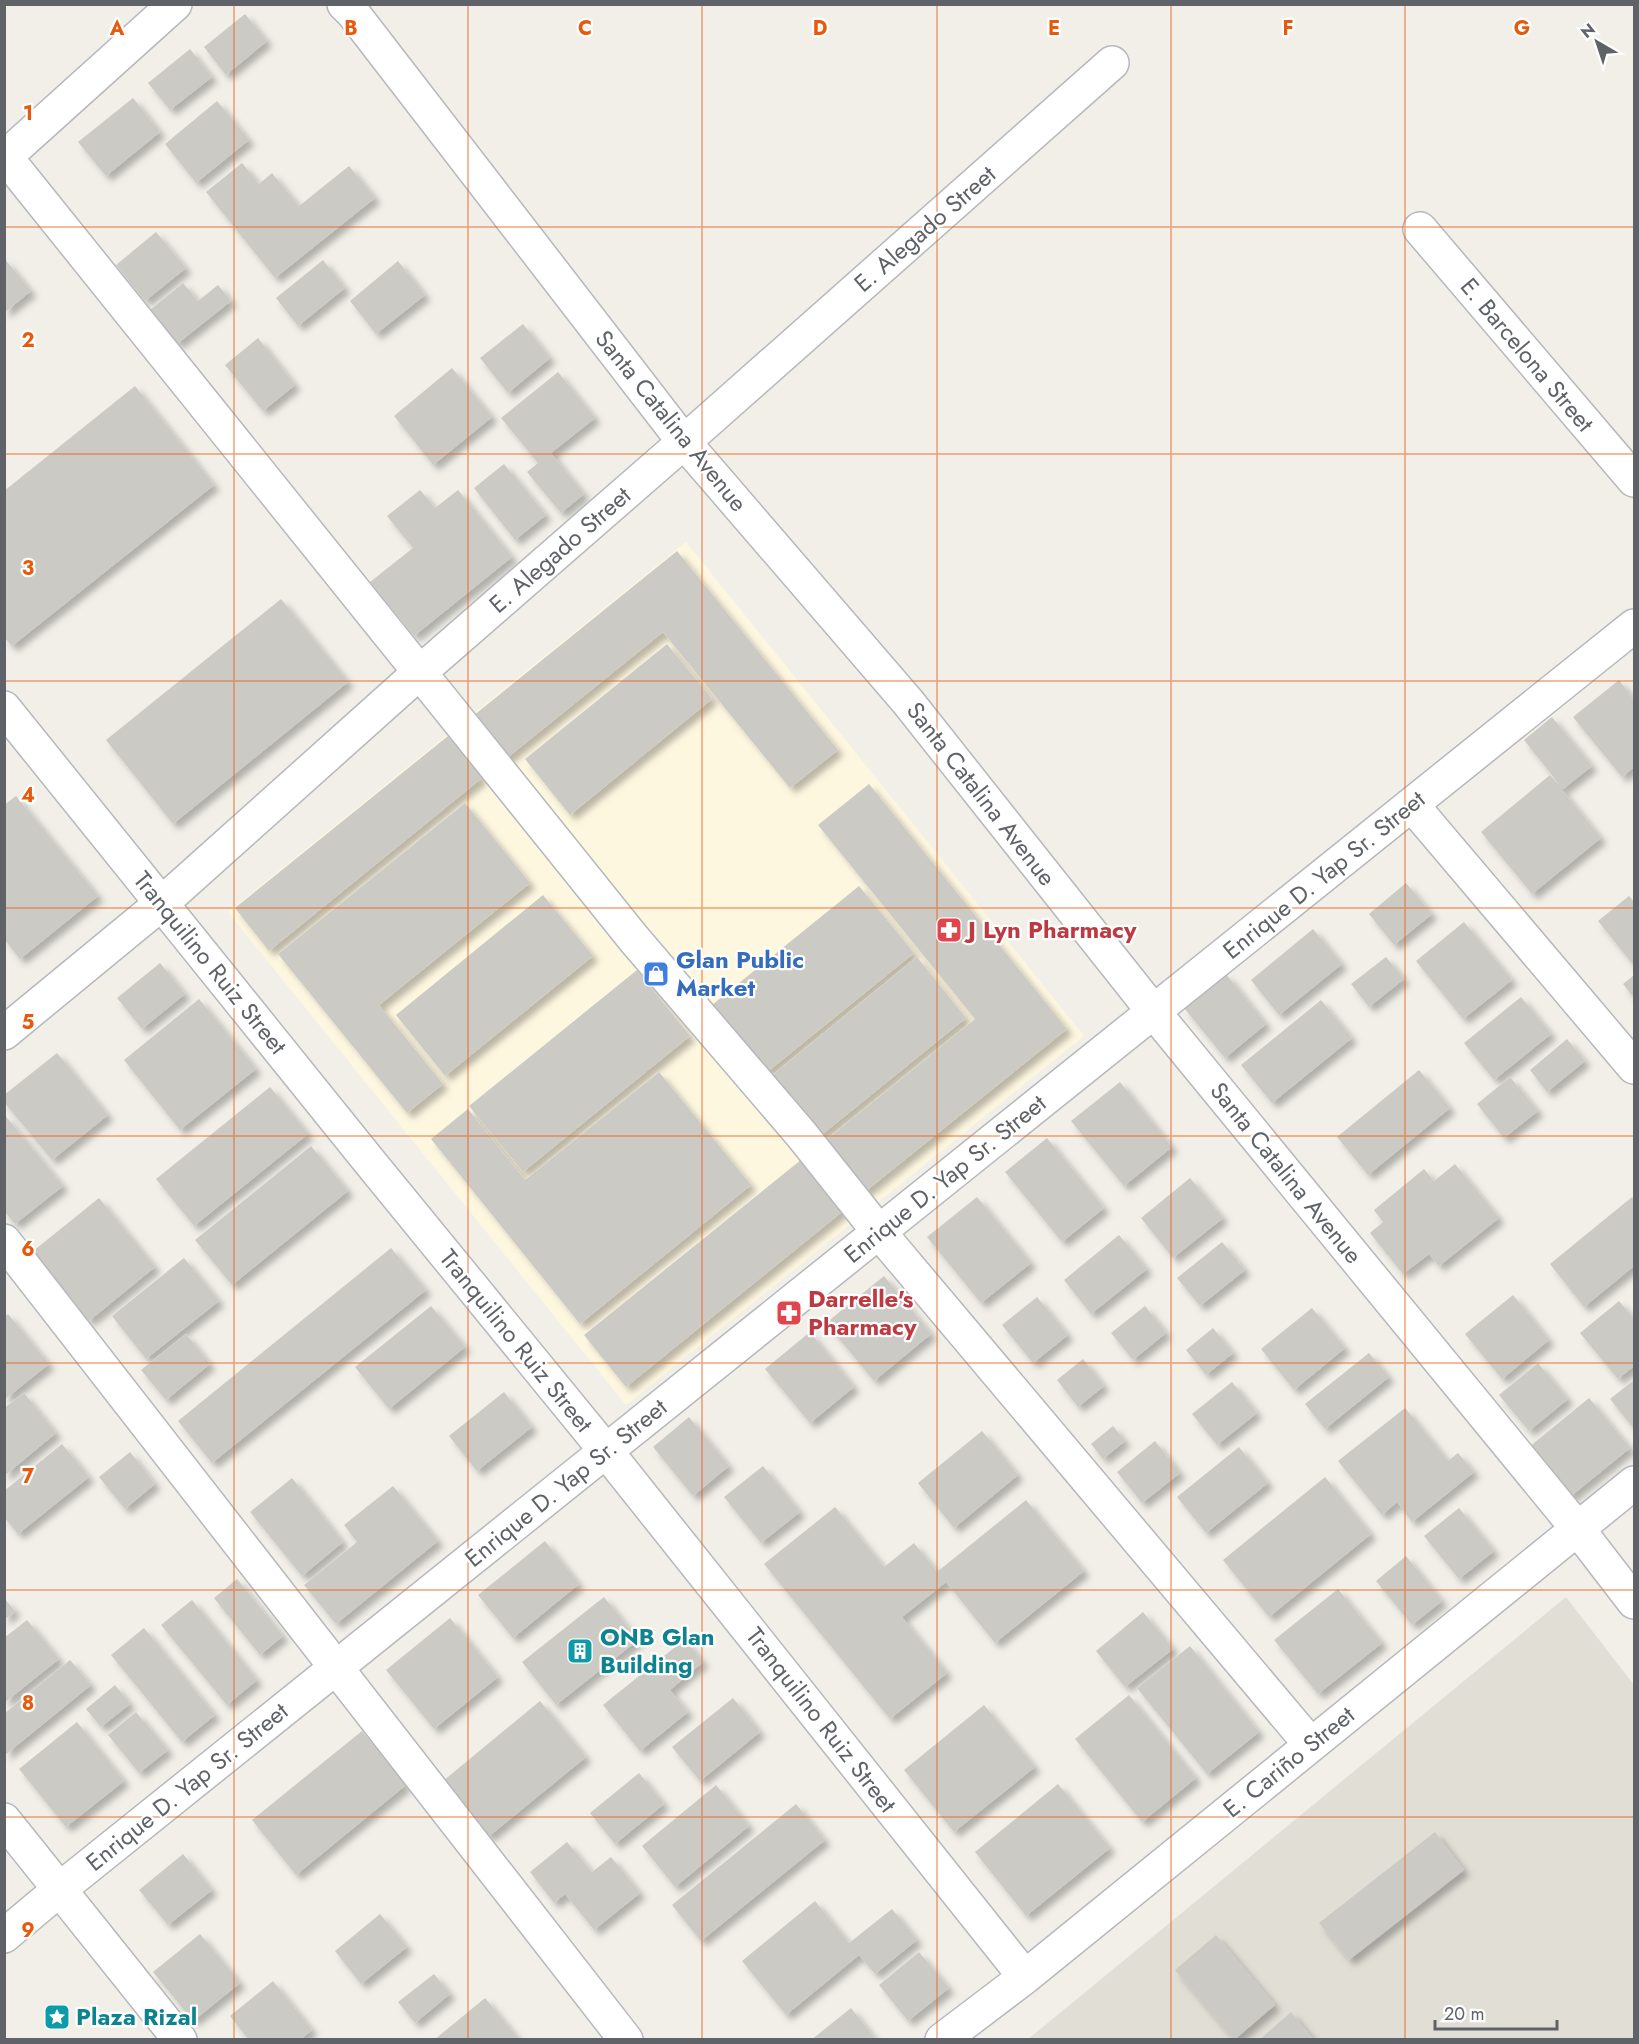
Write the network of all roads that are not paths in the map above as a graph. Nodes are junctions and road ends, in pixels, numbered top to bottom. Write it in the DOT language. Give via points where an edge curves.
graph roads {
  1 [pos="175,4"];
  2 [pos="348,9"];
  3 [pos="1112,63"];
  4 [pos="5,157"];
  5 [pos="1420,229"];
  6 [pos="684,442"];
  7 [pos="1635,480"];
  8 [pos="1635,626"];
  9 [pos="420,672"];
  10 [pos="4,708"];
  11 [pos="1412,805"];
  12 [pos="162,903"];
  13 [pos="1153,1011"];
  14 [pos="4,1033"];
  15 [pos="1635,1067"];
  16 [pos="879,1232"];
  17 [pos="4,1241"];
  18 [pos="606,1451"];
  19 [pos="1635,1483"];
  20 [pos="1577,1528"];
  21 [pos="1635,1602"];
  22 [pos="336,1668"];
  23 [pos="1311,1745"];
  24 [pos="4,1820"];
  25 [pos="60,1889"];
  26 [pos="4,1936"];
  27 [pos="1025,1977"];
  28 [pos="180,2040"];
  29 [pos="626,2040"];
  30 [pos="942,2040"];
  1 -- 4 [label="street"];
  2 -- 6 [label="street, Santa Catalina Avenue"];
  3 -- 6 [label="street, E. Alegado Street"];
  4 -- 9 [label="street"];
  5 -- 7 [label="street, E. Barcelona Street"];
  6 -- 9 [label="street, E. Alegado Street"];
  6 -- 13 [label="street, Santa Catalina Avenue" via="908,702"];
  8 -- 11 [label="street, Enrique D. Yap Sr. Street"];
  9 -- 12 [label="street, E. Alegado Street"];
  9 -- 16 [label="street" via="634,939"];
  10 -- 12 [label="street, Tranquilino Ruiz Street"];
  11 -- 13 [label="street, Enrique D. Yap Sr. Street"];
  11 -- 15 [label="street"];
  12 -- 14 [label="street, E. Alegado Street"];
  12 -- 18 [label="street, Tranquilino Ruiz Street"];
  13 -- 16 [label="street, Enrique D. Yap Sr. Street"];
  13 -- 20 [label="street, Santa Catalina Avenue"];
  16 -- 18 [label="street, Enrique D. Yap Sr. Street"];
  16 -- 23 [label="street"];
  17 -- 22 [label="street"];
  18 -- 22 [label="street, Enrique D. Yap Sr. Street"];
  18 -- 27 [label="street, Tranquilino Ruiz Street"];
  19 -- 20 [label="street, E. Cariño Street"];
  20 -- 21 [label="street, Santa Catalina Avenue"];
  20 -- 23 [label="street, E. Cariño Street"];
  22 -- 25 [label="street, Enrique D. Yap Sr. Street"];
  22 -- 29 [label="street"];
  23 -- 27 [label="street, E. Cariño Street"];
  24 -- 25 [label="street"];
  25 -- 26 [label="street, Enrique D. Yap Sr. Street"];
  25 -- 28 [label="street"];
  27 -- 30 [label="street, E. Cariño Street"];
}
